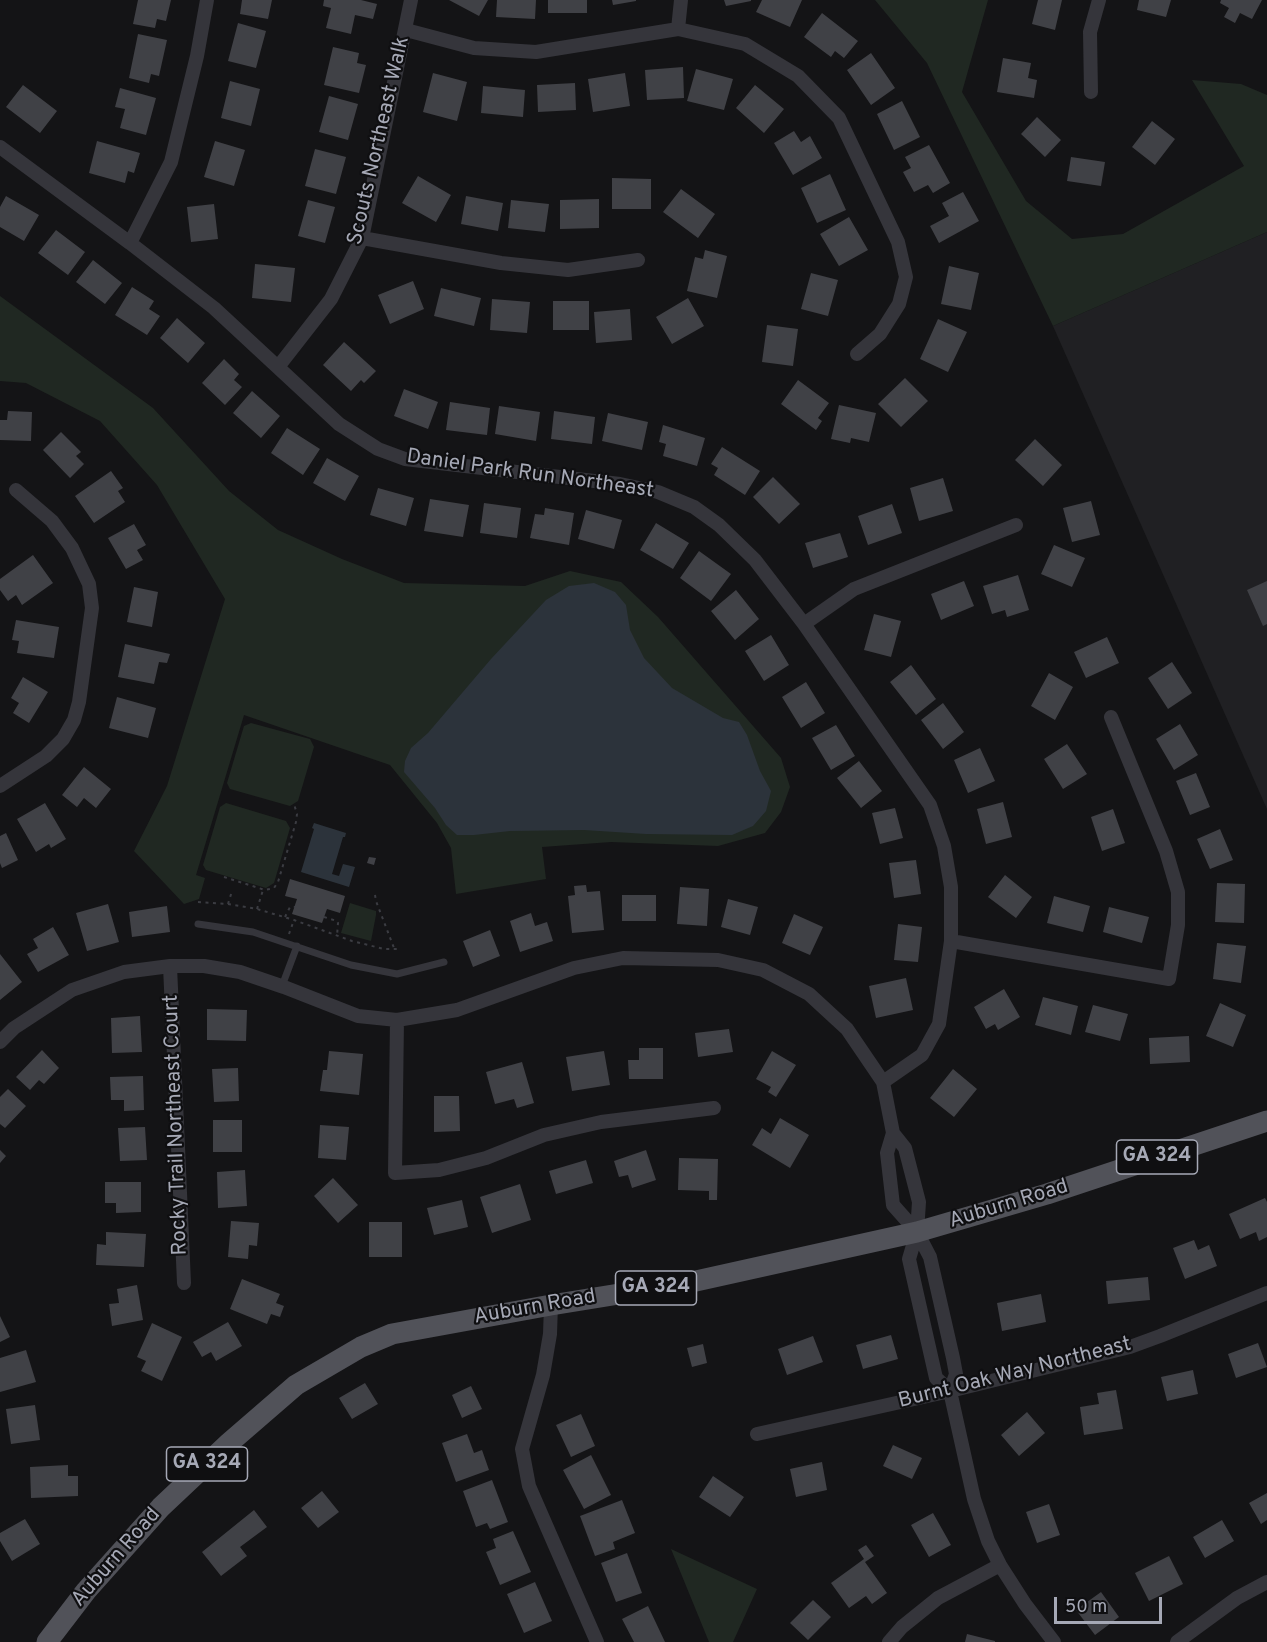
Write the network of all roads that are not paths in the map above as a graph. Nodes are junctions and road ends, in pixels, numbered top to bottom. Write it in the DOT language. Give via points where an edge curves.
graph roads {
  1 [pos="207,0"];
  2 [pos="411,0"];
  3 [pos="681,0"];
  4 [pos="1099,0"];
  5 [pos="678,29"];
  6 [pos="406,30"];
  7 [pos="1091,92"];
  8 [pos="0,147"];
  9 [pos="362,238"];
  10 [pos="130,243"];
  11 [pos="638,260"];
  12 [pos="857,354"];
  13 [pos="278,367"];
  14 [pos="16,490"];
  15 [pos="1016,525"];
  16 [pos="804,624"];
  17 [pos="1111,717"];
  18 [pos="0,786"];
  19 [pos="198,924"];
  20 [pos="951,941"];
  21 [pos="297,946"];
  22 [pos="444,962"];
  23 [pos="170,966"];
  24 [pos="282,986"];
  25 [pos="397,1020"];
  26 [pos="0,1042"];
  27 [pos="883,1082"];
  28 [pos="714,1108"];
  29 [pos="1267,1121"];
  30 [pos="894,1133"];
  31 [pos="917,1232"];
  32 [pos="184,1283"];
  33 [pos="1267,1293"];
  34 [pos="551,1305"];
  35 [pos="950,1391"];
  36 [pos="757,1434"];
  37 [pos="1000,1565"];
  38 [pos="1267,1582"];
  39 [pos="47,1642"];
  40 [pos="597,1642"];
  41 [pos="889,1642"];
  42 [pos="1054,1642"];
  43 [pos="1177,1642"];
  1 -- 10 [label="street" via="171,162"];
  2 -- 6 [label="street, Scouts Northeast Walk"];
  3 -- 5 [label="street"];
  4 -- 7 [label="street" via="1089,32"];
  5 -- 6 [label="street" via="536,52 474,48"];
  5 -- 12 [label="street" via="745,44 798,76 839,118 898,242 906,277 893,314 880,334"];
  6 -- 9 [label="street, Scouts Northeast Walk"];
  8 -- 10 [label="street, Daniel Park Run Northeast"];
  9 -- 11 [label="street" via="501,263 568,270"];
  9 -- 13 [label="street, Scouts Northeast Walk" via="332,299"];
  10 -- 13 [label="street, Daniel Park Run Northeast" via="214,308"];
  13 -- 16 [label="street, Daniel Park Run Northeast" via="339,424 378,449 405,459 620,484 658,492 694,507 755,560"];
  14 -- 18 [label="street" via="52,521 72,548 89,584 92,608 74,720 46,756"];
  15 -- 16 [label="street" via="854,589"];
  16 -- 20 [label="street, Daniel Park Run Northeast" via="930,805 944,846 951,887"];
  17 -- 20 [label="street" via="1166,851 1178,892 1178,925 1169,979"];
  19 -- 21 [label="lane" via="253,932"];
  20 -- 27 [label="street, Daniel Park Run Northeast" via="939,1024 922,1055"];
  21 -- 22 [label="lane" via="351,965 397,974"];
  21 -- 24 [label="lane"];
  23 -- 24 [label="street" via="240,972"];
  23 -- 26 [label="street" via="124,972 72,990 14,1028"];
  23 -- 32 [label="street, Rocky Trail Northeast Court"];
  24 -- 25 [label="street" via="358,1016"];
  25 -- 27 [label="street" via="457,1010 574,968 623,958 718,960 763,970 809,994 847,1029"];
  25 -- 28 [label="street" via="395,1173 439,1170 544,1135 601,1122"];
  27 -- 30 [label="street"];
  29 -- 31 [label="main road, Auburn Road / GA 324" via="1047,1194"];
  30 -- 31 [label="street" via="905,1148 919,1202"];
  30 -- 31 [label="street" via="887,1154 894,1205"];
  31 -- 34 [label="main road, Auburn Road / GA 324" via="687,1283"];
  31 -- 35 [label="street" via="930,1257 953,1358 956,1374"];
  31 -- 35 [label="street" via="909,1259 936,1378"];
  33 -- 35 [label="street, Burnt Oak Way Northeast" via="1130,1347"];
  34 -- 39 [label="main road, Auburn Road / GA 324" via="392,1334 361,1347 296,1385 161,1507 86,1591"];
  34 -- 40 [label="street" via="543,1375 522,1449 529,1486"];
  35 -- 36 [label="street, Burnt Oak Way Northeast"];
  35 -- 37 [label="street" via="974,1499"];
  37 -- 41 [label="street" via="938,1598"];
  37 -- 42 [label="street"];
  38 -- 43 [label="street" via="1237,1598"];
}
